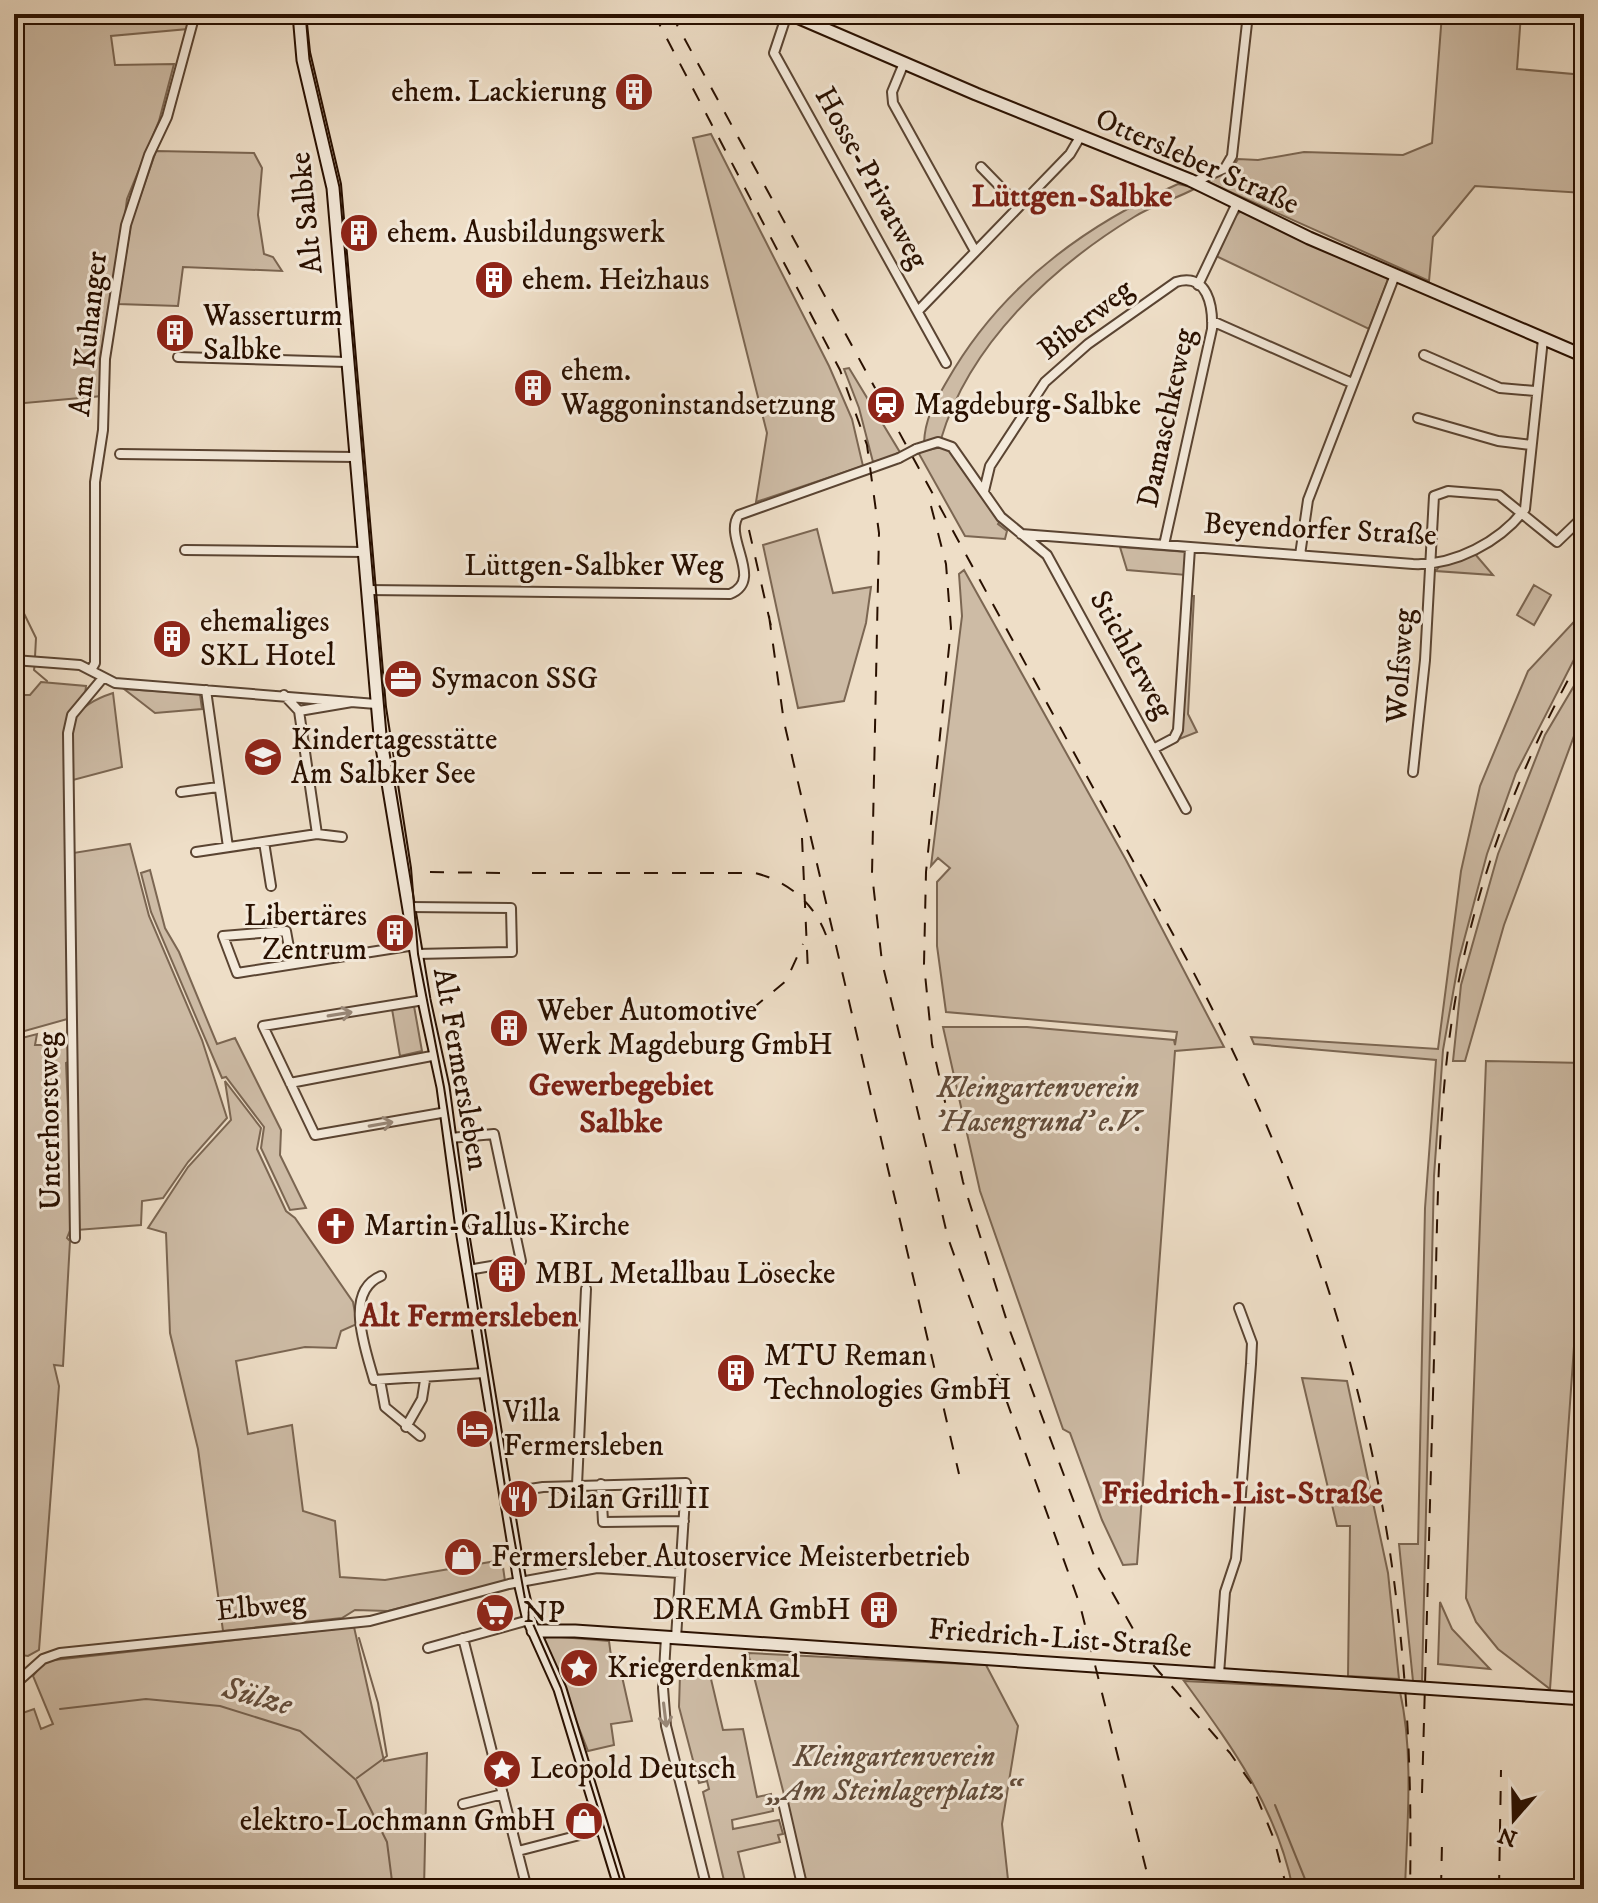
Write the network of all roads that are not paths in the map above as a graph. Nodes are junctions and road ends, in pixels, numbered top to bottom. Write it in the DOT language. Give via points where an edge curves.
graph roads {
  1 [pos="195,14"];
  2 [pos="299,14"];
  3 [pos="788,14"];
  4 [pos="1248,14"];
  5 [pos="904,63"];
  6 [pos="1080,137"];
  7 [pos="981,167"];
  8 [pos="1194,182"];
  9 [pos="1237,203"];
  10 [pos="1019,206"];
  11 [pos="975,251"];
  12 [pos="1395,275"];
  13 [pos="1413,284"];
  14 [pos="1198,285"];
  15 [pos="1426,289"];
  16 [pos="1454,301"];
  17 [pos="1470,308"];
  18 [pos="918,311"];
  19 [pos="1212,321"];
  20 [pos="1543,339"];
  21 [pos="1424,355"];
  22 [pos="1584,356"];
  23 [pos="178,357"];
  24 [pos="346,362"];
  25 [pos="946,363"];
  26 [pos="1352,383"];
  27 [pos="1535,391"];
  28 [pos="1418,418"];
  29 [pos="1531,445"];
  30 [pos="120,454"];
  31 [pos="355,457"];
  32 [pos="990,466"];
  33 [pos="968,469"];
  34 [pos="984,491"];
  35 [pos="1523,513"];
  36 [pos="1584,516"];
  37 [pos="1021,534"];
  38 [pos="1164,545"];
  39 [pos="1190,548"];
  40 [pos="185,550"];
  41 [pos="364,552"];
  42 [pos="1300,555"];
  43 [pos="1429,564"];
  44 [pos="367,590"];
  45 [pos="14,660"];
  46 [pos="91,670"];
  47 [pos="102,679"];
  48 [pos="206,690"];
  49 [pos="284,695"];
  50 [pos="353,702"];
  51 [pos="376,704"];
  52 [pos="299,711"];
  53 [pos="1155,748"];
  54 [pos="1413,772"];
  55 [pos="218,787"];
  56 [pos="181,792"];
  57 [pos="1186,809"];
  58 [pos="317,834"];
  59 [pos="342,837"];
  60 [pos="264,842"];
  61 [pos="228,847"];
  62 [pos="196,852"];
  63 [pos="271,886"];
  64 [pos="410,907"];
  65 [pos="416,950"];
  66 [pos="292,964"];
  67 [pos="424,1000"];
  68 [pos="437,1055"];
  69 [pos="290,1083"];
  70 [pos="447,1112"];
  71 [pos="450,1138"];
  72 [pos="75,1238"];
  73 [pos="468,1270"];
  74 [pos="381,1276"];
  75 [pos="586,1289"];
  76 [pos="1239,1308"];
  77 [pos="484,1373"];
  78 [pos="380,1380"];
  79 [pos="425,1380"];
  80 [pos="406,1427"];
  81 [pos="420,1436"];
  82 [pos="601,1484"];
  83 [pos="577,1485"];
  84 [pos="504,1493"];
  85 [pos="684,1521"];
  86 [pos="680,1573"];
  87 [pos="520,1582"];
  88 [pos="531,1625"];
  89 [pos="463,1638"];
  90 [pos="671,1638"];
  91 [pos="428,1648"];
  92 [pos="1219,1674"];
  93 [pos="14,1685"];
  94 [pos="1584,1699"];
  95 [pos="503,1794"];
  96 [pos="783,1802"];
  97 [pos="463,1804"];
  98 [pos="603,1829"];
  99 [pos="518,1851"];
  100 [pos="527,1889"];
  101 [pos="621,1889"];
  102 [pos="707,1889"];
  103 [pos="803,1889"];
  1 -- 46 [label="street, Am Kuhanger" via="167,117 126,225 105,359 95,482"];
  2 -- 24 [label="main road, Alt Salbke" via="303,60 333,188"];
  3 -- 5 [label="main road, Ottersleber Straße"];
  3 -- 18 [label="street, Hosse-Privatweg" via="773,52"];
  4 -- 8 [label="street" via="1231,160"];
  5 -- 6 [label="main road, Ottersleber Straße"];
  5 -- 11 [label="street" via="892,101"];
  6 -- 8 [label="main road, Ottersleber Straße"];
  6 -- 10 [label="street"];
  7 -- 10 [label="street"];
  8 -- 9 [label="main road, Ottersleber Straße"];
  9 -- 12 [label="main road, Ottersleber Straße"];
  9 -- 14 [label="street"];
  10 -- 11 [label="street"];
  11 -- 18 [label="street"];
  12 -- 13 [label="main road, Ottersleber Straße"];
  12 -- 26 [label="street"];
  13 -- 15 [label="main road, Ottersleber Straße"];
  13 -- 16 [label="street" via="1443,292"];
  14 -- 19 [label="street, Damaschkeweg" via="1211,300"];
  14 -- 32 [label="street, Biberweg" via="1181,280 1088,344 1047,380"];
  15 -- 16 [label="main road, Ottersleber Straße"];
  15 -- 17 [label="street" via="1439,299"];
  16 -- 17 [label="main road, Ottersleber Straße"];
  17 -- 20 [label="main road, Ottersleber Straße"];
  18 -- 25 [label="street, Hosse-Privatweg"];
  19 -- 26 [label="street"];
  19 -- 38 [label="street, Damaschkeweg"];
  20 -- 22 [label="main road, Ottersleber Straße"];
  20 -- 27 [label="street"];
  21 -- 27 [label="street" via="1500,388"];
  23 -- 24 [label="street"];
  24 -- 31 [label="main road, Alt Salbke"];
  26 -- 42 [label="street" via="1305,511"];
  27 -- 29 [label="street"];
  28 -- 29 [label="street"];
  29 -- 35 [label="street"];
  30 -- 31 [label="street"];
  31 -- 41 [label="main road, Alt Salbke"];
  32 -- 33 [label="street"];
  32 -- 34 [label="street, Biberweg"];
  33 -- 34 [label="street, Lüttgen-Salbker Weg"];
  33 -- 44 [label="street, Lüttgen-Salbker Weg, bridge" via="946,444 932,443 739,515 734,527 744,575 740,588 730,594"];
  34 -- 37 [label="street, Lüttgen-Salbker Weg" via="1001,517"];
  35 -- 36 [label="street" via="1556,542"];
  35 -- 43 [label="street, Beyendorfer Straße" via="1480,546"];
  35 -- 43 [label="street, Wolfsweg" via="1495,494 1437,493"];
  37 -- 38 [label="street, Beyendorfer Straße"];
  37 -- 53 [label="street, Stichlerweg" via="1050,558"];
  38 -- 39 [label="street, Beyendorfer Straße"];
  39 -- 42 [label="street, Beyendorfer Straße"];
  39 -- 53 [label="street" via="1178,730"];
  40 -- 41 [label="street"];
  41 -- 44 [label="main road, Alt Salbke"];
  42 -- 43 [label="street, Beyendorfer Straße"];
  43 -- 54 [label="street, Wolfsweg"];
  44 -- 51 [label="main road, Alt Salbke"];
  45 -- 46 [label="street" via="71,663"];
  46 -- 47 [label="street"];
  47 -- 48 [label="street"];
  47 -- 72 [label="street, Unterhorstweg" via="72,715 68,733"];
  48 -- 49 [label="street"];
  48 -- 55 [label="street"];
  49 -- 50 [label="street"];
  49 -- 52 [label="street"];
  50 -- 51 [label="street"];
  50 -- 52 [label="street"];
  51 -- 64 [label="main road, Alt Salbke"];
  52 -- 58 [label="street"];
  53 -- 57 [label="street, Stichlerweg"];
  55 -- 56 [label="street"];
  55 -- 61 [label="street"];
  58 -- 59 [label="street"];
  58 -- 60 [label="street"];
  60 -- 61 [label="street"];
  60 -- 63 [label="street"];
  61 -- 62 [label="street"];
  64 -- 65 [label="main road, Alt Salbke"];
  64 -- 65 [label="street" via="511,908 512,952"];
  65 -- 66 [label="street"];
  65 -- 67 [label="main road, Alt Fermersleben"];
  66 -- 66 [label="street" via="237,973 223,936 286,931"];
  67 -- 68 [label="main road, Alt Fermersleben"];
  69 -- 67 [label="street, one-way" via="263,1026"];
  68 -- 69 [label="street"];
  68 -- 70 [label="main road, Alt Fermersleben"];
  69 -- 70 [label="street, one-way" via="315,1135"];
  70 -- 71 [label="main road, Alt Fermersleben"];
  71 -- 73 [label="main road, Alt Fermersleben"];
  71 -- 73 [label="street" via="494,1134 521,1261"];
  73 -- 77 [label="main road, Alt Fermersleben"];
  74 -- 78 [label="street" via="367,1284 360,1301 369,1363 374,1380"];
  75 -- 83 [label="street"];
  76 -- 92 [label="street" via="1252,1343 1251,1364 1236,1559 1225,1592"];
  77 -- 79 [label="street"];
  77 -- 84 [label="main road, Alt Fermersleben"];
  78 -- 79 [label="street"];
  78 -- 80 [label="street" via="385,1407"];
  79 -- 80 [label="street" via="422,1399"];
  80 -- 81 [label="street"];
  82 -- 83 [label="street"];
  82 -- 85 [label="street" via="603,1522"];
  82 -- 85 [label="street" via="686,1483"];
  83 -- 84 [label="street"];
  84 -- 87 [label="main road, Alt Fermersleben"];
  85 -- 86 [label="street"];
  86 -- 87 [label="street, Elbweg" via="597,1568"];
  86 -- 90 [label="street"];
  87 -- 88 [label="main road, Alt Fermersleben"];
  87 -- 93 [label="street, Elbweg" via="370,1621 60,1653 43,1659"];
  88 -- 89 [label="street"];
  88 -- 90 [label="main road, Friedrich-List-Straße"];
  88 -- 98 [label="main road, Alt Fermersleben" via="560,1689"];
  89 -- 91 [label="street"];
  89 -- 95 [label="street"];
  90 -- 92 [label="main road, Friedrich-List-Straße"];
  90 -- 102 [label="street, one-way" via="665,1718"];
  92 -- 94 [label="main road, Friedrich-List-Straße"];
  95 -- 97 [label="street"];
  95 -- 99 [label="street"];
  96 -- 103 [label="street"];
  98 -- 99 [label="street"];
  98 -- 101 [label="main road, Alt Fermersleben"];
  99 -- 100 [label="street"];
}
